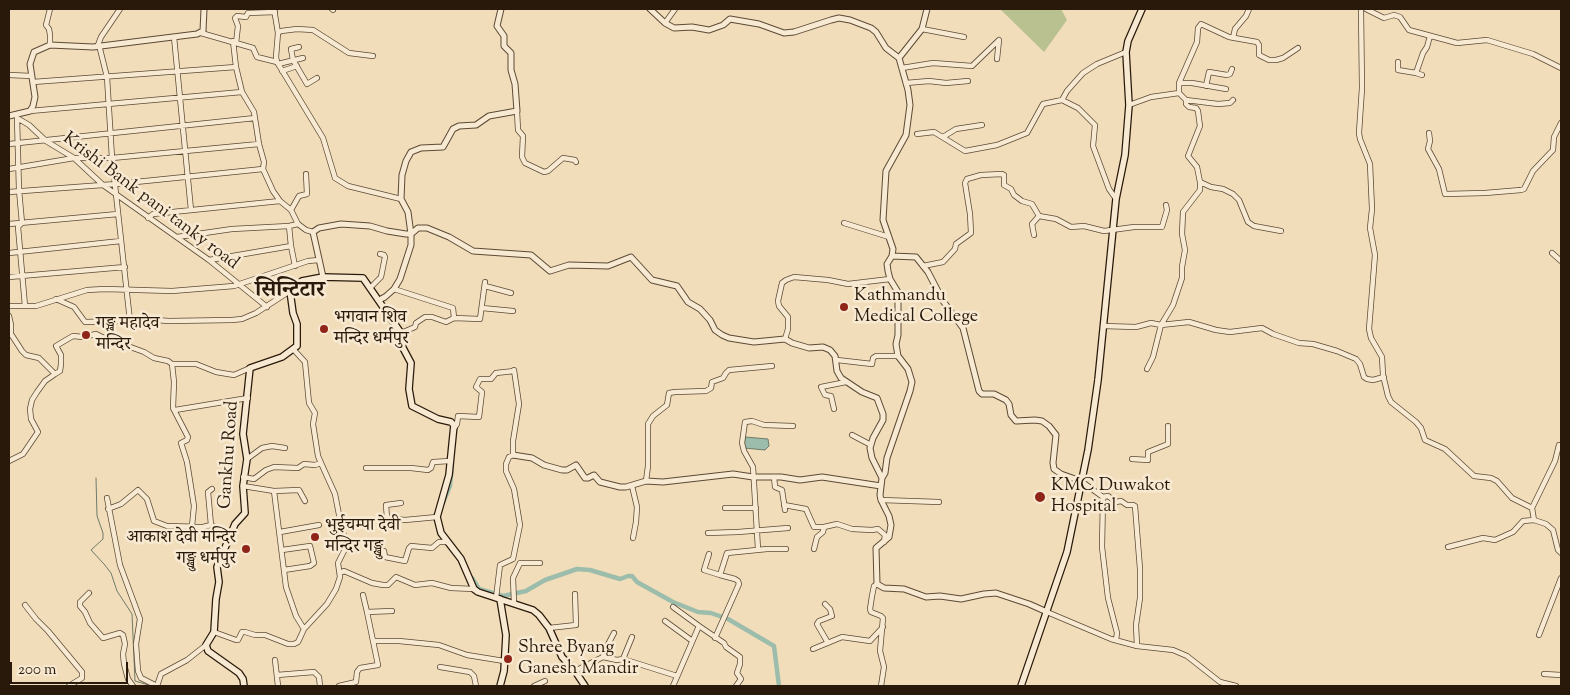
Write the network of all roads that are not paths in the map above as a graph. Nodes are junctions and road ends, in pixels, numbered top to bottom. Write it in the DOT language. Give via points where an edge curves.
graph roads {
  1 [pos="50,9"];
  2 [pos="120,9"];
  3 [pos="204,9"];
  4 [pos="501,9"];
  5 [pos="650,9"];
  6 [pos="675,9"];
  7 [pos="927,9"];
  8 [pos="1142,9"];
  9 [pos="1249,9"];
  10 [pos="1361,9"];
  11 [pos="1366,9"];
  12 [pos="274,10"];
  13 [pos="665,24"];
  14 [pos="922,30"];
  15 [pos="201,33"];
  16 [pos="278,33"];
  17 [pos="174,36"];
  18 [pos="1430,36"];
  19 [pos="964,37"];
  20 [pos="1233,38"];
  21 [pos="234,42"];
  22 [pos="50,45"];
  23 [pos="99,45"];
  24 [pos="299,47"];
  25 [pos="1298,48"];
  26 [pos="1126,52"];
  27 [pos="373,56"];
  28 [pos="303,58"];
  29 [pos="899,58"];
  30 [pos="998,59"];
  31 [pos="293,60"];
  32 [pos="1398,62"];
  33 [pos="278,63"];
  34 [pos="296,66"];
  35 [pos="236,68"];
  36 [pos="902,68"];
  37 [pos="1561,68"];
  38 [pos="1232,69"];
  39 [pos="282,71"];
  40 [pos="178,72"];
  41 [pos="1416,74"];
  42 [pos="9,75"];
  43 [pos="1422,76"];
  44 [pos="106,77"];
  45 [pos="317,78"];
  46 [pos="32,79"];
  47 [pos="968,81"];
  48 [pos="906,83"];
  49 [pos="1179,83"];
  50 [pos="1206,86"];
  51 [pos="1226,89"];
  52 [pos="242,92"];
  53 [pos="1179,93"];
  54 [pos="181,98"];
  55 [pos="1062,100"];
  56 [pos="1186,100"];
  57 [pos="1232,100"];
  58 [pos="108,105"];
  59 [pos="1129,105"];
  60 [pos="30,111"];
  61 [pos="517,111"];
  62 [pos="9,116"];
  63 [pos="17,116"];
  64 [pos="255,118"];
  65 [pos="1561,124"];
  66 [pos="982,125"];
  67 [pos="184,126"];
  68 [pos="110,133"];
  69 [pos="1428,133"];
  70 [pos="917,134"];
  71 [pos="943,137"];
  72 [pos="46,141"];
  73 [pos="9,144"];
  74 [pos="18,144"];
  75 [pos="258,144"];
  76 [pos="186,152"];
  77 [pos="74,158"];
  78 [pos="112,158"];
  79 [pos="576,162"];
  80 [pos="19,168"];
  81 [pos="9,169"];
  82 [pos="263,169"];
  83 [pos="306,174"];
  84 [pos="188,177"];
  85 [pos="1200,182"];
  86 [pos="116,184"];
  87 [pos="103,185"];
  88 [pos="19,190"];
  89 [pos="9,192"];
  90 [pos="116,193"];
  91 [pos="401,199"];
  92 [pos="1116,199"];
  93 [pos="280,201"];
  94 [pos="1166,204"];
  95 [pos="191,210"];
  96 [pos="291,210"];
  97 [pos="118,214"];
  98 [pos="1039,216"];
  99 [pos="148,218"];
  100 [pos="22,223"];
  101 [pos="844,223"];
  102 [pos="9,224"];
  103 [pos="298,224"];
  104 [pos="289,226"];
  105 [pos="1114,228"];
  106 [pos="1281,231"];
  107 [pos="313,232"];
  108 [pos="1034,235"];
  109 [pos="177,237"];
  110 [pos="411,237"];
  111 [pos="889,237"];
  112 [pos="121,241"];
  113 [pos="291,246"];
  114 [pos="20,252"];
  115 [pos="9,253"];
  116 [pos="1552,253"];
  117 [pos="380,254"];
  118 [pos="892,256"];
  119 [pos="209,260"];
  120 [pos="319,260"];
  121 [pos="1561,261"];
  122 [pos="296,266"];
  123 [pos="923,266"];
  124 [pos="125,267"];
  125 [pos="21,276"];
  126 [pos="9,277"];
  127 [pos="323,277"];
  128 [pos="890,279"];
  129 [pos="238,285"];
  130 [pos="371,287"];
  131 [pos="394,289"];
  132 [pos="127,291"];
  133 [pos="290,291"];
  134 [pos="511,293"];
  135 [pos="56,299"];
  136 [pos="379,300"];
  137 [pos="9,306"];
  138 [pos="25,306"];
  139 [pos="267,307"];
  140 [pos="482,308"];
  141 [pos="513,311"];
  142 [pos="9,316"];
  143 [pos="454,318"];
  144 [pos="130,321"];
  145 [pos="112,322"];
  146 [pos="1161,325"];
  147 [pos="1103,326"];
  148 [pos="401,333"];
  149 [pos="785,339"];
  150 [pos="114,341"];
  151 [pos="294,350"];
  152 [pos="898,356"];
  153 [pos="837,360"];
  154 [pos="172,364"];
  155 [pos="772,366"];
  156 [pos="250,368"];
  157 [pos="1147,369"];
  158 [pos="55,374"];
  159 [pos="1384,377"];
  160 [pos="846,382"];
  161 [pos="248,398"];
  162 [pos="834,409"];
  163 [pos="175,410"];
  164 [pos="793,426"];
  165 [pos="1168,426"];
  166 [pos="455,427"];
  167 [pos="852,435"];
  168 [pos="871,445"];
  169 [pos="1559,445"];
  170 [pos="285,448"];
  171 [pos="513,455"];
  172 [pos="247,459"];
  173 [pos="1132,459"];
  174 [pos="9,461"];
  175 [pos="450,461"];
  176 [pos="321,463"];
  177 [pos="366,468"];
  178 [pos="244,477"];
  179 [pos="753,477"];
  180 [pos="774,477"];
  181 [pos="882,478"];
  182 [pos="646,481"];
  183 [pos="1081,481"];
  184 [pos="243,486"];
  185 [pos="632,486"];
  186 [pos="881,486"];
  187 [pos="212,489"];
  188 [pos="274,491"];
  189 [pos="1103,496"];
  190 [pos="107,498"];
  191 [pos="881,500"];
  192 [pos="305,501"];
  193 [pos="939,502"];
  194 [pos="402,503"];
  195 [pos="108,508"];
  196 [pos="725,508"];
  197 [pos="756,508"];
  198 [pos="1532,508"];
  199 [pos="437,517"];
  200 [pos="1534,520"];
  201 [pos="211,525"];
  202 [pos="319,525"];
  203 [pos="192,526"];
  204 [pos="824,527"];
  205 [pos="788,528"];
  206 [pos="757,531"];
  207 [pos="280,532"];
  208 [pos="708,532"];
  209 [pos="633,538"];
  210 [pos="228,540"];
  211 [pos="448,542"];
  212 [pos="884,542"];
  213 [pos="1448,547"];
  214 [pos="758,549"];
  215 [pos="786,549"];
  216 [pos="814,549"];
  217 [pos="282,550"];
  218 [pos="384,551"];
  219 [pos="1561,553"];
  220 [pos="709,554"];
  221 [pos="540,563"];
  222 [pos="284,570"];
  223 [pos="340,573"];
  224 [pos="720,575"];
  225 [pos="1561,578"];
  226 [pos="877,584"];
  227 [pos="474,589"];
  228 [pos="89,592"];
  229 [pos="575,594"];
  230 [pos="364,595"];
  231 [pos="498,596"];
  232 [pos="514,597"];
  233 [pos="25,604"];
  234 [pos="825,604"];
  235 [pos="673,607"];
  236 [pos="392,611"];
  237 [pos="367,612"];
  238 [pos="1047,612"];
  239 [pos="666,621"];
  240 [pos="699,626"];
  241 [pos="883,626"];
  242 [pos="549,628"];
  243 [pos="304,629"];
  244 [pos="214,632"];
  245 [pos="614,633"];
  246 [pos="1539,635"];
  247 [pos="632,637"];
  248 [pos="715,638"];
  249 [pos="692,640"];
  250 [pos="1116,640"];
  251 [pos="374,641"];
  252 [pos="828,643"];
  253 [pos="206,645"];
  254 [pos="1137,646"];
  255 [pos="813,649"];
  256 [pos="604,657"];
  257 [pos="622,659"];
  258 [pos="275,660"];
  259 [pos="504,660"];
  260 [pos="440,667"];
  261 [pos="575,670"];
  262 [pos="1544,674"];
  263 [pos="277,675"];
  264 [pos="1561,675"];
  265 [pos="677,676"];
  266 [pos="545,681"];
  267 [pos="69,686"];
  268 [pos="133,686"];
  269 [pos="157,686"];
  270 [pos="244,686"];
  271 [pos="278,686"];
  272 [pos="320,686"];
  273 [pos="339,686"];
  274 [pos="476,686"];
  275 [pos="481,686"];
  276 [pos="500,686"];
  277 [pos="534,686"];
  278 [pos="585,686"];
  279 [pos="673,686"];
  280 [pos="736,686"];
  281 [pos="882,686"];
  282 [pos="1021,686"];
  283 [pos="1236,686"];
  1 -- 22 [label="street" via="46,25"];
  2 -- 23 [label="street"];
  3 -- 15 [label="street"];
  4 -- 61 [label="street" via="496,26 504,36 504,46 511,53"];
  5 -- 13 [label="street"];
  6 -- 13 [label="street"];
  7 -- 14 [label="street"];
  8 -- 26 [label="main road"];
  9 -- 20 [label="street" via="1235,29"];
  10 -- 159 [label="street" via="1359,133 1370,164 1370,228 1375,255 1369,329 1382,357"];
  11 -- 18 [label="street" via="1384,18 1397,16 1409,30"];
  12 -- 16 [label="street"];
  12 -- 21 [label="street" via="236,17 238,26"];
  13 -- 29 [label="street" via="674,28 709,30 735,19 784,33 844,19 871,28 886,48"];
  14 -- 19 [label="street"];
  14 -- 29 [label="street"];
  15 -- 17 [label="street"];
  15 -- 21 [label="street"];
  16 -- 27 [label="street" via="314,30 349,53"];
  16 -- 33 [label="street"];
  17 -- 23 [label="street"];
  17 -- 40 [label="street"];
  18 -- 37 [label="street" via="1457,42 1487,40 1533,54"];
  18 -- 41 [label="street"];
  20 -- 25 [label="street" via="1257,42 1259,55 1269,60 1283,58"];
  20 -- 49 [label="street" via="1199,25 1197,42"];
  21 -- 33 [label="street" via="252,48 257,57"];
  21 -- 35 [label="street"];
  22 -- 23 [label="street"];
  22 -- 46 [label="street" via="34,52 30,64"];
  23 -- 44 [label="street"];
  24 -- 31 [label="street" via="291,49"];
  26 -- 55 [label="street" via="1083,73"];
  26 -- 59 [label="main road"];
  28 -- 31 [label="street"];
  29 -- 36 [label="street"];
  30 -- 36 [label="street" via="999,40 972,66 933,63"];
  31 -- 33 [label="street"];
  31 -- 34 [label="street"];
  32 -- 41 [label="street" via="1398,70"];
  33 -- 39 [label="street"];
  34 -- 39 [label="street"];
  34 -- 45 [label="street" via="307,84"];
  35 -- 40 [label="street"];
  35 -- 52 [label="street"];
  36 -- 48 [label="street"];
  38 -- 50 [label="street" via="1227,75 1209,72"];
  39 -- 91 [label="street" via="322,138 335,178 348,186"];
  40 -- 44 [label="street"];
  40 -- 54 [label="street"];
  41 -- 43 [label="street"];
  42 -- 46 [label="street"];
  44 -- 46 [label="street"];
  44 -- 58 [label="street"];
  46 -- 60 [label="street" via="35,97"];
  47 -- 48 [label="street"];
  48 -- 111 [label="street" via="910,104 906,135 886,171 883,220"];
  49 -- 50 [label="street"];
  49 -- 53 [label="street"];
  50 -- 51 [label="street"];
  52 -- 54 [label="street"];
  52 -- 64 [label="street"];
  53 -- 56 [label="street"];
  53 -- 59 [label="street" via="1151,97"];
  54 -- 58 [label="street"];
  54 -- 67 [label="street"];
  55 -- 71 [label="street" via="1043,104 1027,133 1004,143 965,151"];
  55 -- 92 [label="street" via="1078,108 1095,125 1093,146"];
  56 -- 57 [label="street" via="1218,104"];
  56 -- 85 [label="street" via="1189,107 1198,111 1200,126 1188,156 1196,167"];
  58 -- 60 [label="street"];
  58 -- 68 [label="street"];
  59 -- 92 [label="main road" via="1125,154"];
  60 -- 63 [label="street"];
  61 -- 79 [label="street" via="518,130 524,136 522,157 525,163 544,172 563,158"];
  61 -- 91 [label="street" via="459,126 453,129 443,147 421,148 412,152 402,174"];
  62 -- 63 [label="street"];
  63 -- 72 [label="street, Krishi Bank pani tanky road"];
  63 -- 74 [label="street"];
  64 -- 67 [label="street"];
  64 -- 75 [label="street"];
  65 -- 69 [label="street" via="1554,137 1553,150 1533,171 1524,189 1491,193 1445,194 1439,169 1428,149"];
  66 -- 71 [label="street" via="956,129"];
  67 -- 68 [label="street"];
  67 -- 76 [label="street"];
  68 -- 72 [label="street"];
  68 -- 78 [label="street"];
  70 -- 71 [label="street" via="934,132"];
  72 -- 74 [label="street"];
  72 -- 77 [label="street, Krishi Bank pani tanky road"];
  73 -- 74 [label="street"];
  74 -- 80 [label="street"];
  75 -- 76 [label="street"];
  75 -- 82 [label="street"];
  76 -- 78 [label="street"];
  76 -- 84 [label="street"];
  77 -- 78 [label="street"];
  77 -- 80 [label="street"];
  77 -- 87 [label="street, Krishi Bank pani tanky road"];
  78 -- 86 [label="street"];
  80 -- 81 [label="street"];
  80 -- 88 [label="street"];
  82 -- 84 [label="street"];
  82 -- 93 [label="street"];
  83 -- 96 [label="street" via="307,194 299,196"];
  84 -- 86 [label="street"];
  84 -- 95 [label="street"];
  85 -- 106 [label="street" via="1233,194 1248,222 1254,226"];
  85 -- 146 [label="street" via="1200,190 1183,212 1182,234 1186,250 1182,278"];
  86 -- 87 [label="street"];
  86 -- 90 [label="street"];
  87 -- 88 [label="street"];
  87 -- 90 [label="street, Krishi Bank pani tanky road"];
  88 -- 89 [label="street"];
  88 -- 100 [label="street"];
  90 -- 97 [label="street"];
  90 -- 99 [label="street, Krishi Bank pani tanky road"];
  91 -- 110 [label="street" via="408,212"];
  92 -- 105 [label="main road"];
  93 -- 95 [label="street"];
  93 -- 96 [label="street"];
  94 -- 105 [label="street" via="1162,227"];
  95 -- 99 [label="street" via="153,214"];
  96 -- 103 [label="street"];
  97 -- 100 [label="street"];
  97 -- 112 [label="street"];
  98 -- 105 [label="street" via="1056,219 1071,227 1084,226 1104,231"];
  98 -- 108 [label="street" via="1032,224"];
  98 -- 123 [label="street" via="1032,204 1018,199 1011,188 1004,185 1002,174 967,179 971,233 956,244 943,262"];
  99 -- 109 [label="street, Krishi Bank pani tanky road"];
  100 -- 102 [label="street"];
  100 -- 114 [label="street" via="18,227"];
  101 -- 111 [label="street"];
  103 -- 104 [label="street"];
  103 -- 107 [label="street"];
  104 -- 109 [label="street" via="232,229"];
  104 -- 113 [label="street"];
  105 -- 147 [label="main road"];
  107 -- 110 [label="street" via="346,224 370,226"];
  107 -- 120 [label="street"];
  109 -- 119 [label="street, Krishi Bank pani tanky road"];
  110 -- 131 [label="street" via="400,279"];
  110 -- 149 [label="street" via="418,228 427,228 449,236 473,251 531,255 550,271 569,266 608,266 631,257 652,280 677,286 688,302 700,309 722,335 754,342"];
  111 -- 118 [label="street"];
  112 -- 114 [label="street"];
  112 -- 124 [label="street"];
  113 -- 119 [label="street"];
  113 -- 122 [label="street"];
  114 -- 115 [label="street"];
  114 -- 125 [label="street"];
  116 -- 121 [label="street"];
  117 -- 130 [label="street" via="385,257 381,277"];
  118 -- 123 [label="street" via="913,256"];
  118 -- 128 [label="street" via="887,264"];
  119 -- 129 [label="street, Krishi Bank pani tanky road"];
  120 -- 122 [label="street"];
  120 -- 127 [label="street"];
  122 -- 129 [label="street"];
  123 -- 183 [label="street" via="963,328 979,391 1006,400 1016,421 1042,421 1049,426 1056,435 1054,469"];
  124 -- 125 [label="street"];
  124 -- 132 [label="street"];
  125 -- 126 [label="street"];
  125 -- 138 [label="street"];
  127 -- 130 [label="main road" via="363,278"];
  127 -- 133 [label="main road" via="302,281"];
  128 -- 149 [label="street" via="848,284 794,277 786,280 782,283 778,301 788,319"];
  128 -- 152 [label="street" via="898,292"];
  129 -- 132 [label="street"];
  129 -- 139 [label="street, Krishi Bank pani tanky road"];
  130 -- 136 [label="main road"];
  131 -- 136 [label="street"];
  131 -- 143 [label="street" via="453,308"];
  132 -- 135 [label="street" via="87,290"];
  132 -- 144 [label="street"];
  133 -- 139 [label="street"];
  133 -- 151 [label="main road" via="297,324 298,343"];
  134 -- 140 [label="street" via="485,284"];
  135 -- 138 [label="street"];
  135 -- 145 [label="street" via="74,307 86,322"];
  136 -- 148 [label="main road"];
  137 -- 138 [label="street"];
  139 -- 144 [label="street" via="250,316 232,320"];
  140 -- 141 [label="street"];
  140 -- 143 [label="street" via="480,319"];
  142 -- 158 [label="street" via="12,334 22,351 39,358"];
  143 -- 148 [label="street" via="446,322 425,317 415,327"];
  144 -- 145 [label="street"];
  145 -- 150 [label="street"];
  146 -- 147 [label="street"];
  146 -- 157 [label="street"];
  146 -- 159 [label="street" via="1189,322 1230,332 1262,328 1299,343 1313,344 1356,359 1367,379"];
  147 -- 183 [label="main road" via="1098,380"];
  148 -- 166 [label="main road" via="402,348 411,363 411,405 434,418 451,422"];
  149 -- 153 [label="street" via="810,348 823,347 830,350"];
  150 -- 154 [label="street"];
  150 -- 158 [label="street" via="96,334 84,338 73,336 56,346 61,364 60,371"];
  151 -- 156 [label="main road"];
  151 -- 176 [label="street" via="304,362"];
  152 -- 153 [label="street" via="876,356 872,364"];
  152 -- 181 [label="street" via="908,369 912,382"];
  153 -- 160 [label="street" via="838,374"];
  154 -- 156 [label="street" via="196,364 234,375"];
  154 -- 163 [label="street" via="172,407"];
  155 -- 182 [label="street" via="730,370 723,378 712,382 706,391 669,394 667,404 648,424"];
  156 -- 161 [label="main road, Gankhu Road"];
  158 -- 174 [label="street" via="32,400 31,419 38,432 23,454"];
  159 -- 198 [label="street" via="1391,402 1416,422 1425,440 1445,449 1474,476 1497,481 1512,498"];
  160 -- 162 [label="street" via="821,387 825,396 831,396"];
  160 -- 168 [label="street" via="879,400 883,420"];
  161 -- 163 [label="street"];
  161 -- 172 [label="main road, Gankhu Road" via="243,434"];
  163 -- 203 [label="street" via="188,438 181,443 194,506"];
  164 -- 179 [label="street" via="746,422 743,447 753,467"];
  165 -- 173 [label="street" via="1168,444 1148,452 1148,460"];
  166 -- 171 [label="street" via="458,416 479,417 482,392 476,387 480,379 514,371 519,404"];
  166 -- 175 [label="main road"];
  167 -- 168 [label="street"];
  168 -- 181 [label="street" via="872,458"];
  169 -- 198 [label="street"];
  170 -- 172 [label="street" via="262,448"];
  171 -- 185 [label="street" via="532,458 562,470 576,465 585,478 594,475 606,484"];
  171 -- 231 [label="street" via="506,464 506,471 514,489 520,525 513,558 500,565"];
  172 -- 178 [label="main road, Gankhu Road"];
  175 -- 177 [label="street" via="433,462 428,470"];
  175 -- 199 [label="main road"];
  176 -- 178 [label="street" via="304,464 298,468 274,467 254,479"];
  176 -- 223 [label="street" via="335,494 346,543 338,563"];
  178 -- 184 [label="main road, Gankhu Road"];
  179 -- 180 [label="street"];
  179 -- 182 [label="street" via="721,474 663,482"];
  179 -- 197 [label="street"];
  180 -- 186 [label="street" via="800,480 822,477"];
  180 -- 204 [label="street" via="775,487 782,490 785,508 806,509 814,527"];
  181 -- 186 [label="street"];
  182 -- 185 [label="street"];
  183 -- 189 [label="street"];
  183 -- 238 [label="main road" via="1067,552"];
  184 -- 188 [label="street"];
  184 -- 210 [label="main road, Gankhu Road" via="245,513 235,524"];
  185 -- 209 [label="street" via="637,507"];
  186 -- 191 [label="street"];
  187 -- 201 [label="street" via="208,492"];
  188 -- 192 [label="street" via="299,490"];
  188 -- 207 [label="street"];
  189 -- 250 [label="street" via="1102,547"];
  189 -- 254 [label="street" via="1135,506 1140,569"];
  190 -- 195 [label="street"];
  191 -- 193 [label="street"];
  191 -- 212 [label="street" via="891,526"];
  194 -- 199 [label="street" via="386,505 386,518"];
  195 -- 203 [label="street" via="121,504 138,490 147,499 154,521 168,526"];
  195 -- 269 [label="street" via="120,565 140,619 136,650 138,671 141,678"];
  196 -- 197 [label="street"];
  197 -- 206 [label="street"];
  198 -- 200 [label="street"];
  199 -- 211 [label="main road"];
  200 -- 213 [label="street" via="1523,521 1513,532 1495,540 1483,538"];
  200 -- 219 [label="street" via="1553,530"];
  201 -- 203 [label="street"];
  201 -- 210 [label="street" via="220,529"];
  202 -- 207 [label="street"];
  204 -- 212 [label="street" via="837,524 852,529 878,529 885,535"];
  204 -- 216 [label="street"];
  205 -- 206 [label="street"];
  206 -- 208 [label="street"];
  206 -- 214 [label="street"];
  207 -- 217 [label="street"];
  210 -- 244 [label="main road, Gankhu Road" via="217,567 219,582"];
  211 -- 218 [label="street" via="438,542 432,548 411,546 405,561 385,556"];
  211 -- 227 [label="main road" via="461,559"];
  212 -- 226 [label="street" via="876,548"];
  214 -- 215 [label="street"];
  214 -- 224 [label="street" via="726,553"];
  217 -- 222 [label="street"];
  217 -- 222 [label="street" via="310,546 314,563"];
  220 -- 224 [label="street" via="704,570"];
  221 -- 232 [label="street" via="520,562 513,578"];
  222 -- 243 [label="street" via="293,609"];
  223 -- 227 [label="street" via="344,571 383,585 388,585 396,577 414,585 432,583"];
  223 -- 243 [label="street" via="327,604"];
  224 -- 248 [label="street" via="735,579 739,584"];
  225 -- 246 [label="street"];
  226 -- 238 [label="street" via="926,597 961,599 996,593"];
  226 -- 241 [label="street" via="871,612 881,616"];
  227 -- 231 [label="main road"];
  228 -- 268 [label="street" via="80,606 103,638 123,635 124,664"];
  229 -- 242 [label="street" via="576,625"];
  230 -- 237 [label="street"];
  231 -- 232 [label="main road"];
  231 -- 259 [label="main road" via="506,635"];
  232 -- 242 [label="main road" via="533,610"];
  233 -- 267 [label="street" via="82,672 82,678"];
  234 -- 252 [label="street" via="832,616 817,624"];
  235 -- 240 [label="street"];
  236 -- 237 [label="street"];
  237 -- 251 [label="street"];
  238 -- 250 [label="street"];
  238 -- 282 [label="main road"];
  239 -- 249 [label="street"];
  240 -- 248 [label="street"];
  240 -- 249 [label="street"];
  241 -- 252 [label="street" via="870,641 842,637"];
  241 -- 281 [label="street" via="880,651 884,668"];
  242 -- 261 [label="main road" via="562,657"];
  243 -- 244 [label="street" via="294,644 245,632 236,640"];
  244 -- 253 [label="main road, Gankhu Road"];
  245 -- 256 [label="street"];
  247 -- 257 [label="street"];
  248 -- 280 [label="street" via="740,657 737,673 741,679"];
  249 -- 265 [label="street"];
  250 -- 254 [label="street"];
  251 -- 259 [label="street" via="439,645 467,655"];
  251 -- 273 [label="street" via="378,665 360,668 356,682"];
  252 -- 255 [label="street"];
  253 -- 269 [label="street" via="161,674"];
  253 -- 270 [label="main road" via="208,651 239,673"];
  254 -- 283 [label="street" via="1173,650 1187,656 1220,682"];
  256 -- 257 [label="street"];
  256 -- 261 [label="street"];
  257 -- 265 [label="street"];
  258 -- 263 [label="street"];
  259 -- 276 [label="main road"];
  260 -- 274 [label="street" via="470,672"];
  261 -- 278 [label="main road"];
  262 -- 264 [label="street"];
  263 -- 271 [label="street"];
  263 -- 272 [label="street" via="314,672 319,677"];
  265 -- 279 [label="street"];
  266 -- 277 [label="street"];
  274 -- 275 [label="street"];
}
